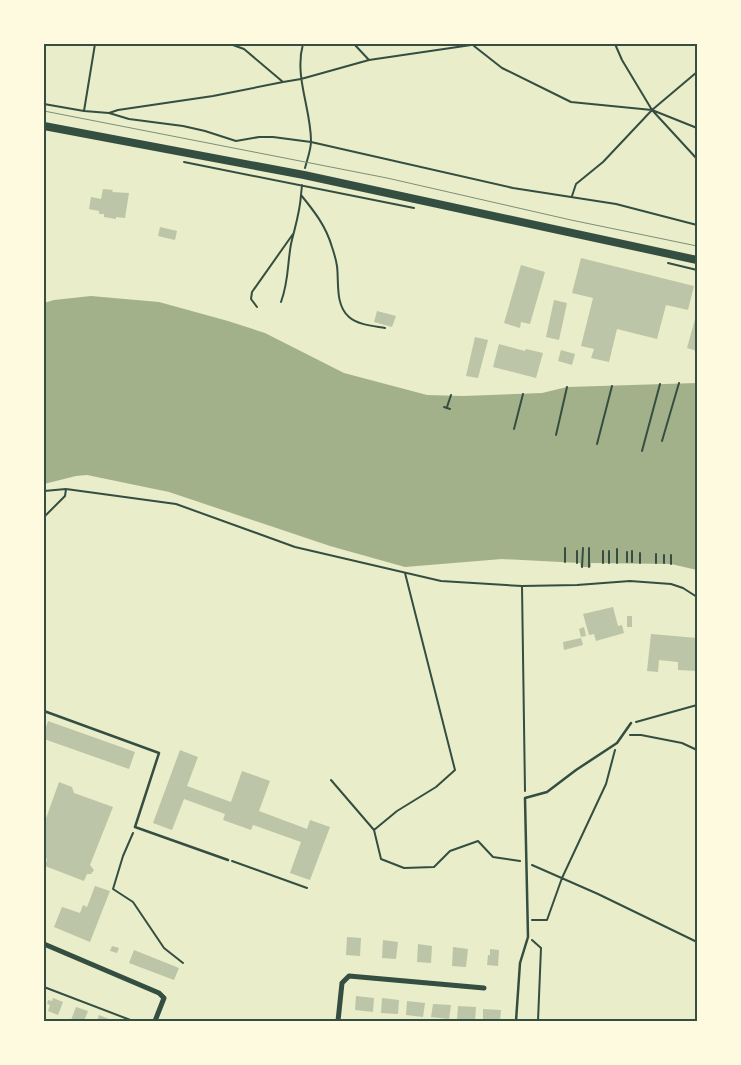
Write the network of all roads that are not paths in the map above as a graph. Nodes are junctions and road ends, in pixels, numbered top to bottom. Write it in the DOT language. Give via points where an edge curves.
graph roads {
  1 [pos="44,126"];
  2 [pos="697,260"];
  3 [pos="44,711"];
  4 [pos="631,723"];
  5 [pos="228,860"];
  6 [pos="44,944"];
  7 [pos="484,988"];
  8 [pos="155,1021"];
  9 [pos="338,1021"];
  10 [pos="516,1021"];
  1 -- 2 [label="main road" via="304,175"];
  3 -- 5 [label="lane" via="159,753 135,827"];
  4 -- 10 [label="lane" via="618,743 547,792 525,798 528,937 520,963"];
  6 -- 8 [label="street" via="158,993 164,998"];
  7 -- 9 [label="street" via="350,976 342,983"];
}
